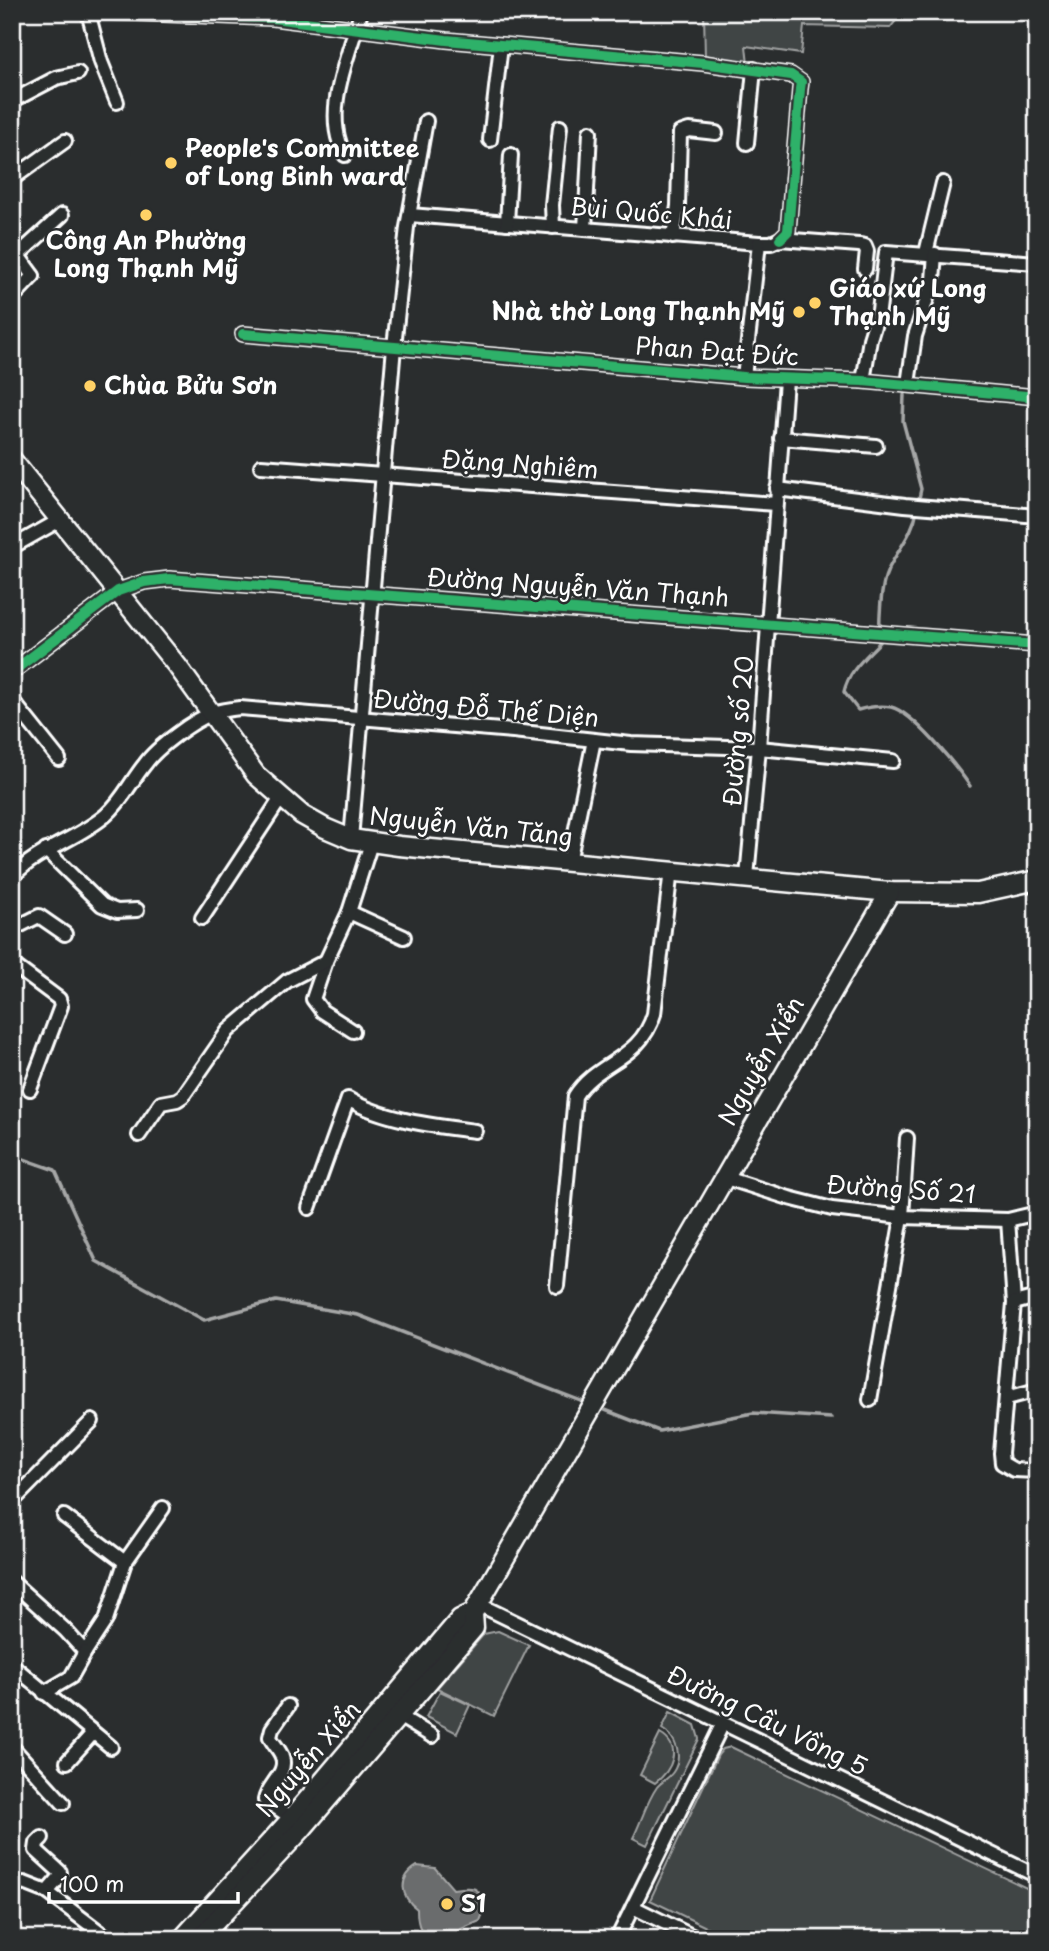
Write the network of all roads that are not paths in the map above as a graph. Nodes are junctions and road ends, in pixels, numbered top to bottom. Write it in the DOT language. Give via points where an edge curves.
graph roads {
  1 [pos="88,12"];
  2 [pos="110,12"];
  3 [pos="361,12"];
  4 [pos="195,14"];
  5 [pos="356,29"];
  6 [pos="501,45"];
  7 [pos="754,69"];
  8 [pos="78,73"];
  9 [pos="12,101"];
  10 [pos="117,102"];
  11 [pos="426,121"];
  12 [pos="560,127"];
  13 [pos="590,132"];
  14 [pos="716,133"];
  15 [pos="490,140"];
  16 [pos="65,141"];
  17 [pos="747,142"];
  18 [pos="345,155"];
  19 [pos="511,155"];
  20 [pos="12,179"];
  21 [pos="943,183"];
  22 [pos="62,215"];
  23 [pos="410,215"];
  24 [pos="507,223"];
  25 [pos="553,227"];
  26 [pos="585,229"];
  27 [pos="673,237"];
  28 [pos="780,239"];
  29 [pos="758,243"];
  30 [pos="15,251"];
  31 [pos="930,253"];
  32 [pos="1037,262"];
  33 [pos="865,269"];
  34 [pos="33,276"];
  35 [pos="12,285"];
  36 [pos="12,298"];
  37 [pos="243,334"];
  38 [pos="394,347"];
  39 [pos="744,377"];
  40 [pos="786,380"];
  41 [pos="863,381"];
  42 [pos="909,384"];
  43 [pos="1037,397"];
  44 [pos="781,439"];
  45 [pos="876,446"];
  46 [pos="12,460"];
  47 [pos="261,466"];
  48 [pos="382,477"];
  49 [pos="777,489"];
  50 [pos="776,504"];
  51 [pos="1037,516"];
  52 [pos="60,520"];
  53 [pos="12,547"];
  54 [pos="118,591"];
  55 [pos="371,594"];
  56 [pos="769,623"];
  57 [pos="1037,645"];
  58 [pos="12,672"];
  59 [pos="12,699"];
  60 [pos="210,714"];
  61 [pos="361,719"];
  62 [pos="594,740"];
  63 [pos="760,748"];
  64 [pos="59,759"];
  65 [pos="893,761"];
  66 [pos="281,798"];
  67 [pos="351,839"];
  68 [pos="371,843"];
  69 [pos="46,850"];
  70 [pos="569,862"];
  71 [pos="671,870"];
  72 [pos="12,877"];
  73 [pos="747,877"];
  74 [pos="1037,880"];
  75 [pos="890,892"];
  76 [pos="137,910"];
  77 [pos="349,912"];
  78 [pos="12,918"];
  79 [pos="202,918"];
  80 [pos="65,934"];
  81 [pos="404,937"];
  82 [pos="326,961"];
  83 [pos="12,964"];
  84 [pos="353,1031"];
  85 [pos="30,1089"];
  86 [pos="475,1131"];
  87 [pos="139,1135"];
  88 [pos="907,1138"];
  89 [pos="723,1177"];
  90 [pos="309,1208"];
  91 [pos="1037,1213"];
  92 [pos="902,1217"];
  93 [pos="1008,1220"];
  94 [pos="556,1286"];
  95 [pos="1037,1297"];
  96 [pos="1014,1303"];
  97 [pos="1037,1390"];
  98 [pos="1007,1398"];
  99 [pos="870,1400"];
  100 [pos="92,1421"];
  101 [pos="1037,1471"];
  102 [pos="12,1502"];
  103 [pos="163,1508"];
  104 [pos="64,1516"];
  105 [pos="125,1562"];
  106 [pos="12,1582"];
  107 [pos="476,1609"];
  108 [pos="85,1652"];
  109 [pos="12,1665"];
  110 [pos="44,1693"];
  111 [pos="288,1706"];
  112 [pos="399,1716"];
  113 [pos="723,1723"];
  114 [pos="93,1732"];
  115 [pos="432,1736"];
  116 [pos="12,1747"];
  117 [pos="111,1747"];
  118 [pos="67,1762"];
  119 [pos="63,1802"];
  120 [pos="292,1818"];
  121 [pos="41,1838"];
  122 [pos="1037,1876"];
  123 [pos="12,1887"];
  124 [pos="47,1892"];
  125 [pos="633,1907"];
  126 [pos="109,1939"];
  127 [pos="182,1939"];
  128 [pos="200,1939"];
  129 [pos="618,1939"];
  130 [pos="698,1939"];
  1 -- 10 [label="street"];
  2 -- 4 [label="street"];
  3 -- 5 [label="street"];
  4 -- 5 [label="street"];
  5 -- 6 [label="street"];
  5 -- 18 [label="street" via="336,101 335,131"];
  6 -- 7 [label="street"];
  6 -- 15 [label="street"];
  7 -- 17 [label="street"];
  7 -- 28 [label="street" via="791,75 801,82 788,231"];
  8 -- 9 [label="street" via="56,78"];
  11 -- 23 [label="street"];
  12 -- 25 [label="street"];
  13 -- 26 [label="street"];
  14 -- 27 [label="street" via="680,133"];
  16 -- 20 [label="street"];
  19 -- 24 [label="street"];
  21 -- 31 [label="street"];
  22 -- 30 [label="street"];
  23 -- 24 [label="street, Bùi Quốc Khái"];
  23 -- 38 [label="street"];
  24 -- 25 [label="street, Bùi Quốc Khái"];
  25 -- 26 [label="street, Bùi Quốc Khái"];
  26 -- 27 [label="street, Bùi Quốc Khái"];
  27 -- 29 [label="street, Bùi Quốc Khái"];
  28 -- 29 [label="street, Bùi Quốc Khái"];
  28 -- 33 [label="street, Bùi Quốc Khái" via="865,246"];
  29 -- 39 [label="street"];
  30 -- 34 [label="street"];
  31 -- 32 [label="street"];
  31 -- 41 [label="street" via="886,252"];
  31 -- 42 [label="street" via="933,280 915,335"];
  34 -- 35 [label="street"];
  34 -- 36 [label="street"];
  37 -- 38 [label="street, Phan Đạt Đức"];
  38 -- 39 [label="street, Phan Đạt Đức"];
  38 -- 48 [label="street"];
  39 -- 40 [label="street, Phan Đạt Đức"];
  40 -- 41 [label="street, Phan Đạt Đức"];
  40 -- 44 [label="street, Đường số 20"];
  41 -- 42 [label="street, Phan Đạt Đức"];
  42 -- 43 [label="street, Phan Đạt Đức"];
  44 -- 45 [label="street"];
  44 -- 49 [label="street, Đường số 20"];
  46 -- 52 [label="main road, Nguyễn Văn Tăng"];
  47 -- 48 [label="street, Đặng Nghiêm"];
  48 -- 50 [label="street, Đặng Nghiêm"];
  48 -- 55 [label="street"];
  49 -- 50 [label="street, Đường số 20"];
  49 -- 51 [label="street"];
  50 -- 56 [label="street, Đường số 20"];
  52 -- 53 [label="street"];
  52 -- 54 [label="main road, Nguyễn Văn Tăng"];
  54 -- 55 [label="street, Đường Nguyễn Văn Thạnh" via="169,579"];
  54 -- 58 [label="street"];
  54 -- 60 [label="main road, Nguyễn Văn Tăng"];
  55 -- 56 [label="street, Đường Nguyễn Văn Thạnh"];
  55 -- 61 [label="street"];
  56 -- 57 [label="street, Đường Nguyễn Văn Thạnh"];
  56 -- 63 [label="street, Đường số 20"];
  59 -- 64 [label="street"];
  60 -- 61 [label="street, Đường Đỗ Thế Diện" via="240,708"];
  60 -- 66 [label="main road, Nguyễn Văn Tăng" via="256,775"];
  60 -- 69 [label="street" via="152,755 107,814"];
  61 -- 62 [label="street, Đường Đỗ Thế Diện"];
  61 -- 67 [label="street"];
  62 -- 63 [label="street, Đường Đỗ Thế Diện"];
  62 -- 70 [label="street"];
  63 -- 65 [label="street, Đường Đỗ Thế Diện"];
  63 -- 73 [label="street, Đường số 20"];
  66 -- 67 [label="main road, Nguyễn Văn Tăng" via="302,815"];
  66 -- 79 [label="street"];
  67 -- 68 [label="main road, Nguyễn Văn Tăng"];
  68 -- 70 [label="main road, Nguyễn Văn Tăng"];
  68 -- 77 [label="street"];
  69 -- 72 [label="street"];
  69 -- 76 [label="street" via="102,905 117,911"];
  70 -- 71 [label="main road, Nguyễn Văn Tăng"];
  71 -- 73 [label="main road, Nguyễn Văn Tăng"];
  71 -- 94 [label="street" via="650,1028 623,1058 582,1084 575,1096"];
  73 -- 75 [label="main road, Nguyễn Văn Tăng"];
  74 -- 75 [label="main road" via="978,893"];
  75 -- 89 [label="main road, Nguyễn Xiển"];
  77 -- 81 [label="street"];
  77 -- 82 [label="street"];
  78 -- 80 [label="street" via="22,925 39,916"];
  82 -- 84 [label="street" via="313,999 322,1011"];
  82 -- 87 [label="street" via="287,981 228,1031 183,1096 161,1103"];
  83 -- 85 [label="street" via="59,999 61,1006"];
  86 -- 90 [label="street" via="365,1110 348,1099"];
  88 -- 92 [label="street"];
  89 -- 92 [label="street, Đường Số 21" via="832,1209"];
  89 -- 107 [label="main road, Nguyễn Xiển"];
  91 -- 93 [label="street, Đường Số 21"];
  92 -- 93 [label="street, Đường Số 21"];
  92 -- 99 [label="street"];
  93 -- 96 [label="street"];
  95 -- 96 [label="street"];
  96 -- 98 [label="street"];
  97 -- 98 [label="street"];
  98 -- 101 [label="street" via="1002,1463 1014,1470"];
  100 -- 102 [label="street"];
  103 -- 105 [label="street"];
  104 -- 105 [label="street"];
  105 -- 108 [label="street" via="106,1620"];
  106 -- 108 [label="street"];
  107 -- 112 [label="main road, Nguyễn Xiển" via="474,1628"];
  107 -- 113 [label="street, Đường Cầu Vồng 5"];
  107 -- 120 [label="main road, Nguyễn Xiển" via="460,1619"];
  108 -- 110 [label="street" via="71,1676"];
  109 -- 110 [label="street"];
  110 -- 114 [label="street"];
  111 -- 120 [label="street" via="270,1737 284,1766 265,1800"];
  112 -- 115 [label="street"];
  112 -- 128 [label="main road, Nguyễn Xiển"];
  113 -- 122 [label="street, Đường Cầu Vồng 5"];
  113 -- 125 [label="street"];
  114 -- 117 [label="street"];
  114 -- 118 [label="street"];
  116 -- 119 [label="street"];
  120 -- 127 [label="main road, Nguyễn Xiển"];
  121 -- 124 [label="street" via="36,1850 60,1872"];
  123 -- 124 [label="street" via="24,1883"];
  124 -- 126 [label="street"];
  125 -- 129 [label="street"];
  125 -- 130 [label="street"];
}
